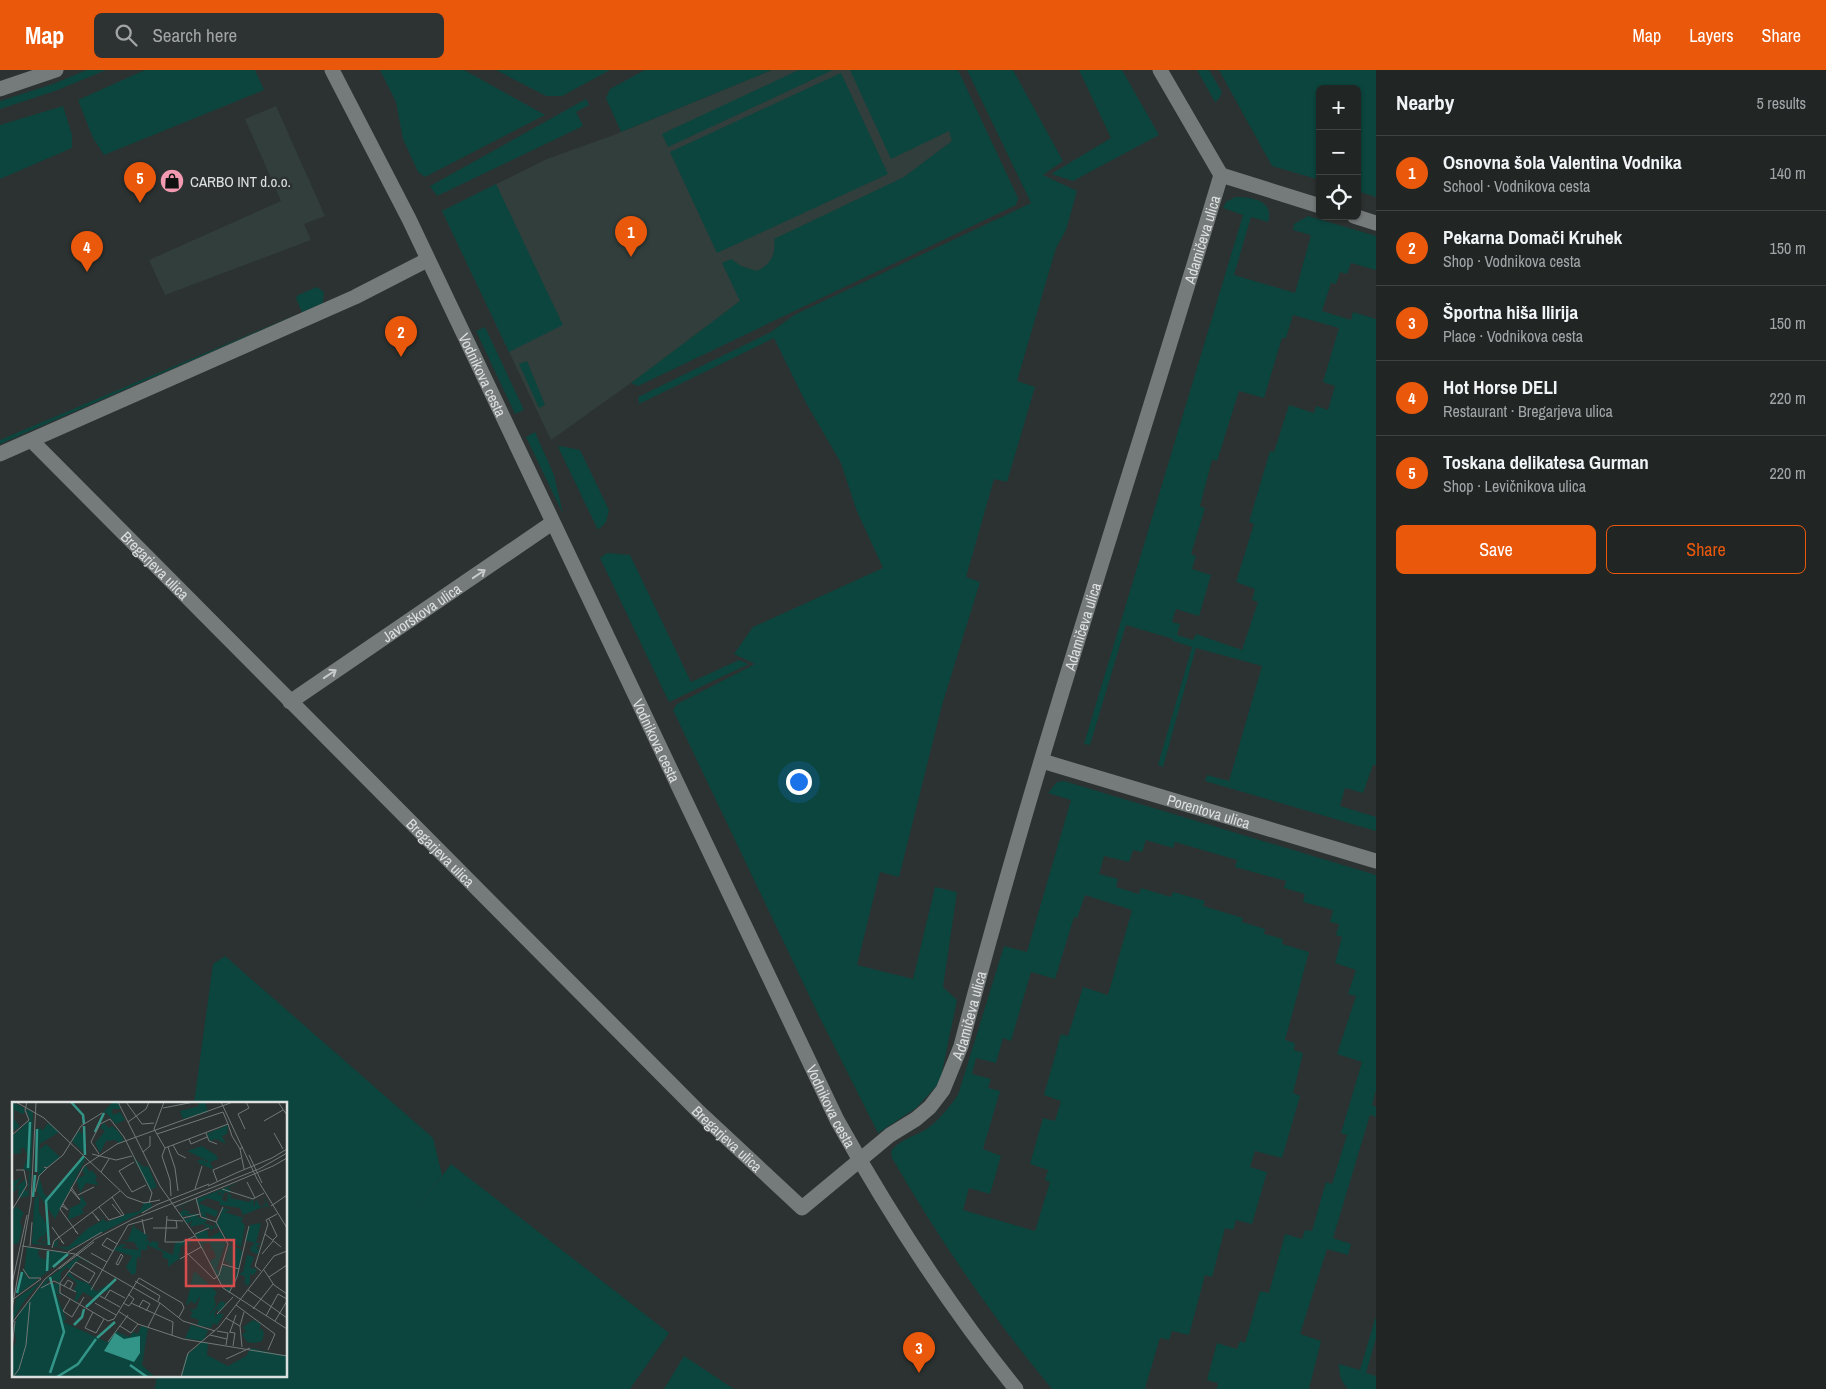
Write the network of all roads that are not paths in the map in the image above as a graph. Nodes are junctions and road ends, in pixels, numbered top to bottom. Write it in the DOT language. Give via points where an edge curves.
graph roads {
  1 [pos="56,70"];
  2 [pos="332,70"];
  3 [pos="1160,70"];
  4 [pos="0,89"];
  5 [pos="1222,175"];
  6 [pos="1316,205"];
  7 [pos="1361,218"];
  8 [pos="1376,223"];
  9 [pos="427,260"];
  10 [pos="32,441"];
  11 [pos="0,454"];
  12 [pos="552,523"];
  13 [pos="290,702"];
  14 [pos="1042,761"];
  15 [pos="1376,862"];
  16 [pos="859,1160"];
  17 [pos="1016,1389"];
  1 -- 4 [label="street"];
  2 -- 9 [label="street, Vodnikova cesta" via="387,174"];
  3 -- 5 [label="street"];
  5 -- 6 [label="street"];
  5 -- 14 [label="street, Adamičeva ulica"];
  7 -- 8 [label="street"];
  9 -- 10 [label="street" via="354,297"];
  9 -- 12 [label="street, Vodnikova cesta"];
  10 -- 11 [label="street"];
  10 -- 13 [label="street, Bregarjeva ulica"];
  13 -- 12 [label="street, Javorškova ulica, one-way"];
  12 -- 16 [label="street, Vodnikova cesta"];
  13 -- 16 [label="street, Bregarjeva ulica" via="699,1112 802,1208"];
  14 -- 15 [label="street, Porentova ulica"];
  14 -- 16 [label="street, Adamičeva ulica" via="960,1046 943,1090 916,1119"];
  16 -- 17 [label="street, Vodnikova cesta" via="952,1306"];
}
